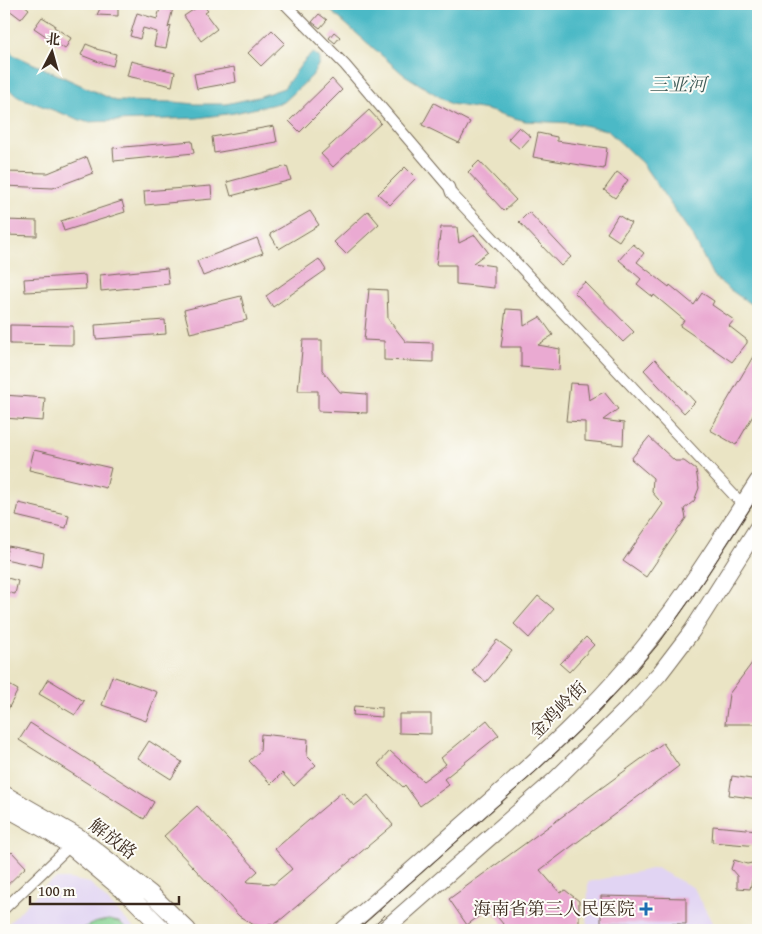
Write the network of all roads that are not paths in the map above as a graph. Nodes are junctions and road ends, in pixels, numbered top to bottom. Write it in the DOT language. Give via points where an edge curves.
graph roads {
  1 [pos="285,4"];
  2 [pos="758,481"];
  3 [pos="742,505"];
  4 [pos="758,527"];
  5 [pos="4,794"];
  6 [pos="4,808"];
  7 [pos="70,846"];
  8 [pos="4,909"];
  9 [pos="164,930"];
  10 [pos="188,930"];
  11 [pos="343,930"];
  12 [pos="384,930"];
  1 -- 3 [label="street" via="345,65 451,193"];
  2 -- 3 [label="main road, 金鸡岭街"];
  3 -- 11 [label="main road, 金鸡岭街" via="684,596 628,667 534,761"];
  4 -- 12 [label="main road" via="692,631 628,708 555,780"];
  5 -- 10 [label="main road, 解放路" via="79,837 150,893"];
  6 -- 7 [label="main road, 解放路"];
  7 -- 8 [label="street"];
  7 -- 9 [label="main road, 解放路" via="132,898"];
}
